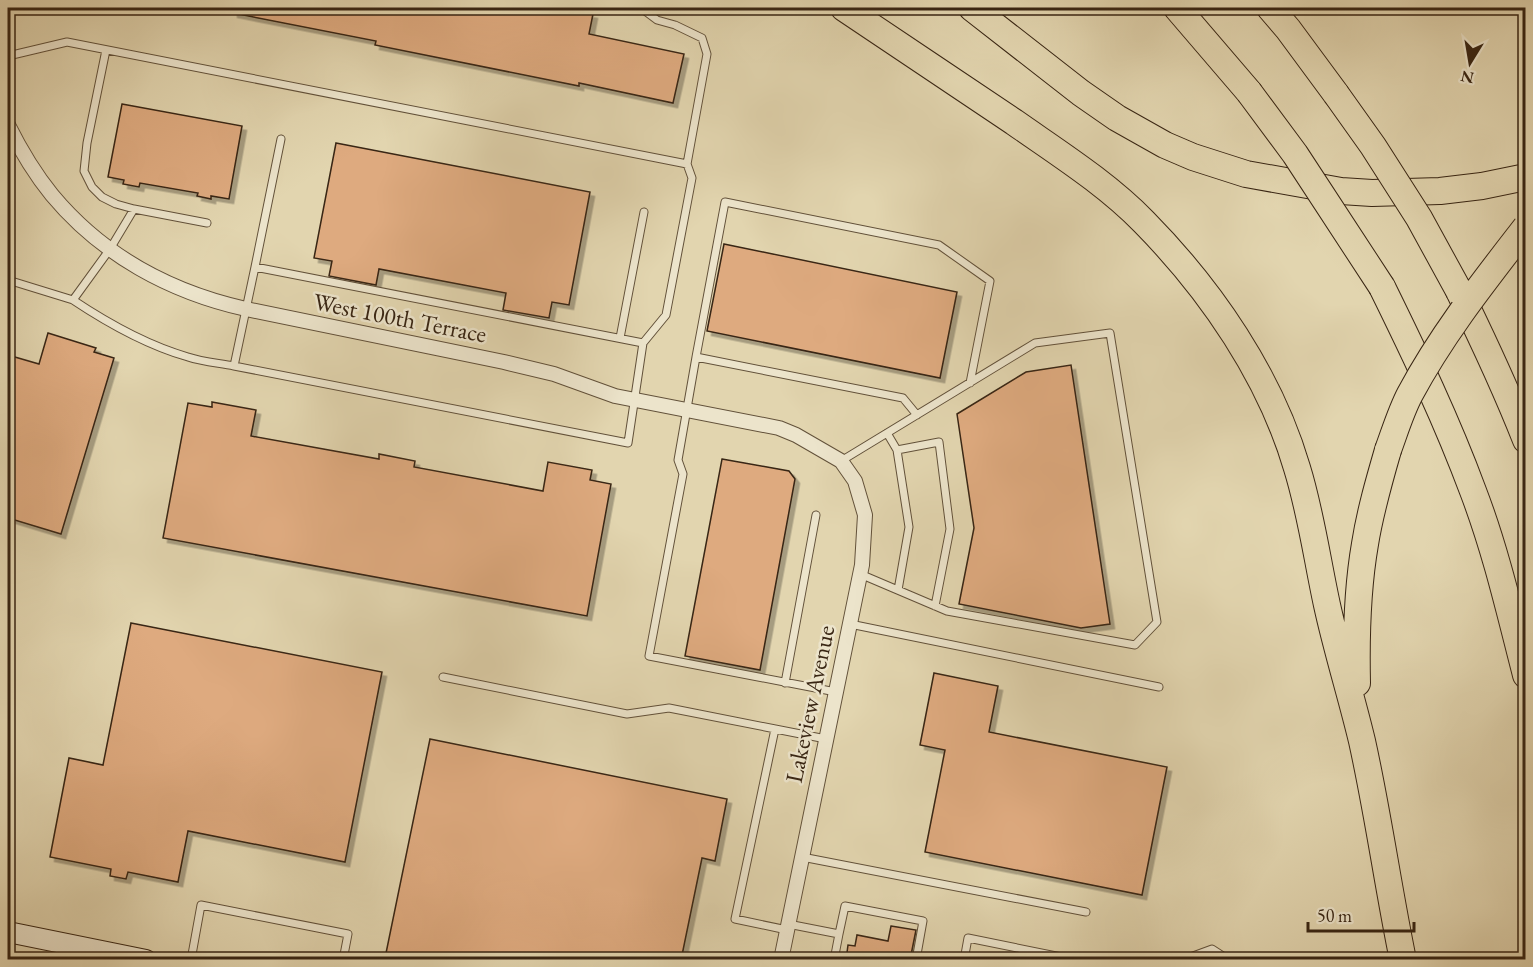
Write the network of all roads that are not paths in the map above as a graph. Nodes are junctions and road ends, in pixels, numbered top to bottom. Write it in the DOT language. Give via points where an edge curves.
graph roads {
  1 [pos="641,8"];
  2 [pos="844,8"];
  3 [pos="972,8"];
  4 [pos="1177,8"];
  5 [pos="1270,8"];
  6 [pos="106,50"];
  7 [pos="8,56"];
  8 [pos="8,125"];
  9 [pos="281,139"];
  10 [pos="13,150"];
  11 [pos="687,164"];
  12 [pos="1526,177"];
  13 [pos="134,209"];
  14 [pos="644,212"];
  15 [pos="207,223"];
  16 [pos="1526,226"];
  17 [pos="110,249"];
  18 [pos="255,267"];
  19 [pos="8,280"];
  20 [pos="73,300"];
  21 [pos="246,309"];
  22 [pos="620,339"];
  23 [pos="642,343"];
  24 [pos="696,357"];
  25 [pos="234,366"];
  26 [pos="970,383"];
  27 [pos="635,400"];
  28 [pos="686,410"];
  29 [pos="917,415"];
  30 [pos="887,433"];
  31 [pos="1526,440"];
  32 [pos="897,450"];
  33 [pos="841,461"];
  34 [pos="816,515"];
  35 [pos="860,574"];
  36 [pos="898,590"];
  37 [pos="935,606"];
  38 [pos="850,624"];
  39 [pos="1526,675"];
  40 [pos="443,677"];
  41 [pos="785,682"];
  42 [pos="1159,687"];
  43 [pos="836,692"];
  44 [pos="775,729"];
  45 [pos="826,739"];
  46 [pos="1362,742"];
  47 [pos="802,856"];
  48 [pos="1086,912"];
  49 [pos="788,927"];
  50 [pos="8,932"];
  51 [pos="839,934"];
  52 [pos="146,960"];
  53 [pos="190,960"];
  54 [pos="343,960"];
  55 [pos="781,960"];
  56 [pos="834,960"];
  57 [pos="916,960"];
  58 [pos="964,960"];
  59 [pos="1076,960"];
  60 [pos="1182,960"];
  61 [pos="1229,960"];
  62 [pos="1403,960"];
  1 -- 11 [label="lane" via="657,20 702,38 707,54"];
  2 -- 46 [label="highway" via="1109,191 1142,219 1207,295 1253,366 1297,465 1327,606"];
  3 -- 12 [label="highway" via="1117,118 1165,145 1246,174 1372,193 1450,190"];
  4 -- 39 [label="highway, bridge" via="1249,92 1295,154 1382,287 1445,418 1474,493"];
  5 -- 31 [label="highway, bridge" via="1373,146 1419,218 1493,361"];
  6 -- 7 [label="lane" via="67,42"];
  6 -- 11 [label="lane"];
  6 -- 13 [label="lane" via="84,171 92,188 102,197"];
  8 -- 10 [label="street, West 100th Terrace"];
  9 -- 18 [label="lane"];
  10 -- 17 [label="street, West 100th Terrace" via="86,230"];
  11 -- 23 [label="lane" via="692,178 666,315"];
  13 -- 15 [label="lane"];
  13 -- 17 [label="lane"];
  14 -- 22 [label="lane"];
  16 -- 46 [label="highway, bridge" via="1441,342 1410,395 1388,450 1365,545 1357,617"];
  17 -- 20 [label="lane"];
  17 -- 21 [label="street, West 100th Terrace" via="180,289"];
  18 -- 21 [label="lane"];
  18 -- 22 [label="lane"];
  19 -- 20 [label="lane"];
  20 -- 25 [label="lane" via="106,322 163,349"];
  21 -- 25 [label="lane"];
  21 -- 27 [label="street, West 100th Terrace" via="504,362"];
  22 -- 23 [label="lane"];
  23 -- 27 [label="lane"];
  24 -- 26 [label="lane" via="725,202 939,245 990,281"];
  24 -- 28 [label="lane"];
  24 -- 29 [label="lane" via="903,398"];
  25 -- 27 [label="lane" via="628,442"];
  26 -- 29 [label="lane"];
  26 -- 37 [label="lane" via="1035,343 1110,333 1157,622 1135,645"];
  27 -- 28 [label="street, West 100th Terrace"];
  28 -- 33 [label="street, West 100th Terrace" via="779,428"];
  28 -- 41 [label="lane" via="678,459 683,474 649,656"];
  29 -- 30 [label="lane"];
  30 -- 32 [label="lane"];
  30 -- 33 [label="lane"];
  32 -- 36 [label="lane" via="909,527"];
  32 -- 37 [label="lane" via="939,442 950,529"];
  33 -- 35 [label="street, Lakeview Avenue" via="855,481 865,515"];
  34 -- 41 [label="lane"];
  35 -- 36 [label="lane"];
  35 -- 38 [label="street, Lakeview Avenue"];
  36 -- 37 [label="lane"];
  38 -- 42 [label="lane"];
  38 -- 43 [label="street, Lakeview Avenue"];
  40 -- 44 [label="lane" via="627,714 669,708"];
  41 -- 43 [label="lane"];
  43 -- 45 [label="street, Lakeview Avenue"];
  44 -- 45 [label="lane"];
  44 -- 49 [label="lane" via="735,919"];
  45 -- 47 [label="street, Lakeview Avenue"];
  46 -- 62 [label="highway"];
  47 -- 48 [label="lane"];
  47 -- 49 [label="street, Lakeview Avenue"];
  49 -- 51 [label="lane"];
  49 -- 55 [label="street, Lakeview Avenue"];
  50 -- 52 [label="street"];
  51 -- 56 [label="lane"];
  51 -- 57 [label="lane" via="845,906 923,921"];
  53 -- 54 [label="lane" via="201,905 348,934"];
  58 -- 59 [label="lane" via="968,938"];
  60 -- 61 [label="lane" via="1212,949"];
}
